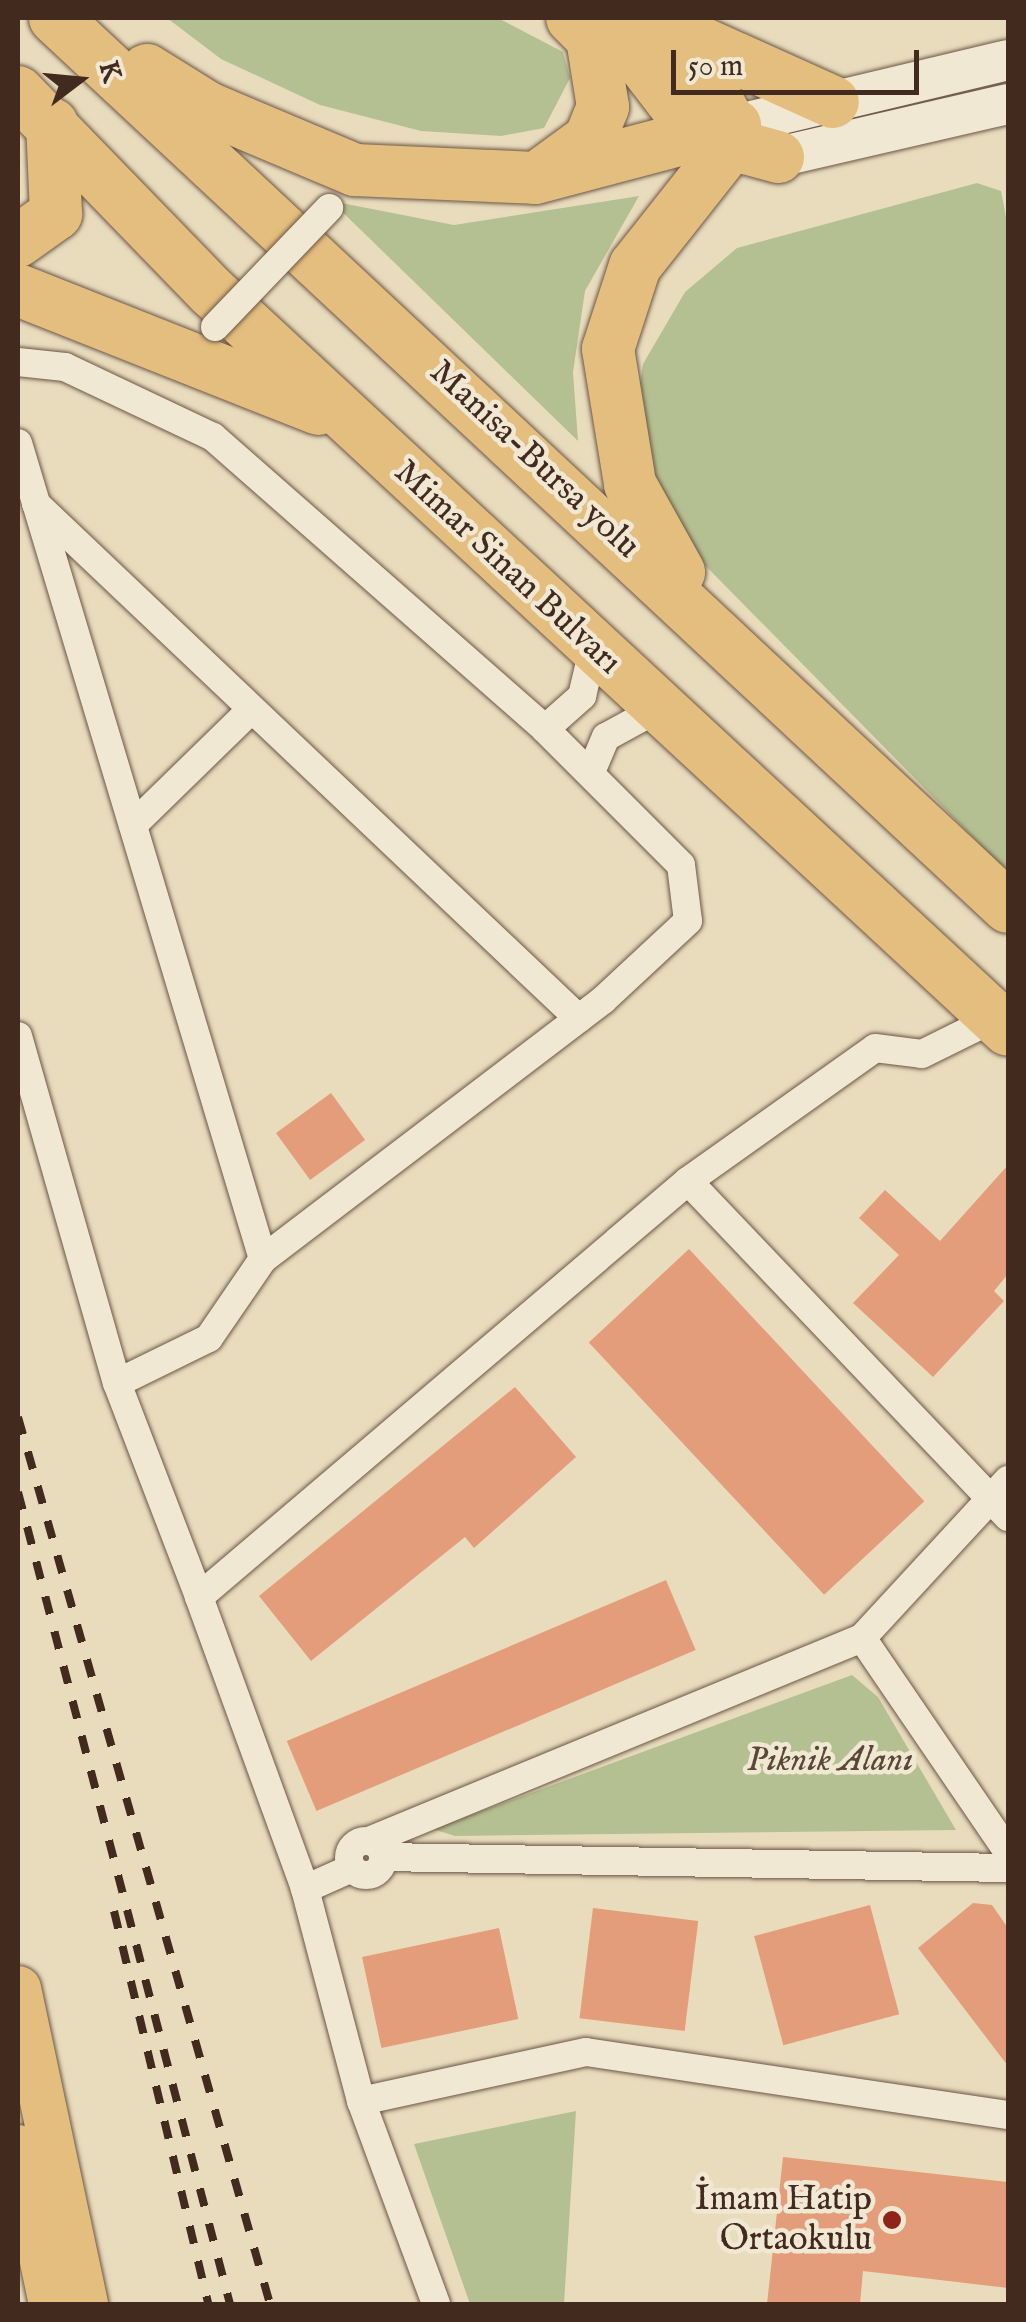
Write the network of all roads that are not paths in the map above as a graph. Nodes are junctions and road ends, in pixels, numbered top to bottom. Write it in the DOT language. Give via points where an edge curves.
graph roads {
  1 [pos="55,18"];
  2 [pos="65,18"];
  3 [pos="572,18"];
  4 [pos="590,18"];
  5 [pos="612,18"];
  6 [pos="645,18"];
  7 [pos="1008,60"];
  8 [pos="834,102"];
  9 [pos="1008,104"];
  10 [pos="35,108"];
  11 [pos="736,142"];
  12 [pos="535,178"];
  13 [pos="329,208"];
  14 [pos="18,241"];
  15 [pos="18,290"];
  16 [pos="215,327"];
  17 [pos="18,362"];
  18 [pos="354,425"];
  19 [pos="18,443"];
  20 [pos="36,504"];
  21 [pos="728,638"];
  22 [pos="593,650"];
  23 [pos="658,708"];
  24 [pos="252,709"];
  25 [pos="545,728"];
  26 [pos="590,772"];
  27 [pos="132,826"];
  28 [pos="1008,907"];
  29 [pos="579,1019"];
  30 [pos="1002,1024"];
  31 [pos="18,1036"];
  32 [pos="688,1181"];
  33 [pos="263,1259"];
  34 [pos="117,1383"];
  35 [pos="1003,1498"];
  36 [pos="199,1596"];
  37 [pos="862,1638"];
  38 [pos="376,1849"];
  39 [pos="1008,1852"];
  40 [pos="1008,1868"];
  41 [pos="305,1889"];
  42 [pos="18,1988"];
  43 [pos="360,2101"];
  44 [pos="1008,2115"];
  45 [pos="18,2147"];
  46 [pos="51,2304"];
  47 [pos="85,2304"];
  48 [pos="436,2304"];
  1 -- 21 [label="highway, Manisa-Bursa yolu"];
  2 -- 12 [label="highway" via="208,108 354,170"];
  3 -- 12 [label="highway" via="592,38 603,107 590,139"];
  4 -- 11 [label="highway" via="636,46"];
  5 -- 11 [label="highway" via="702,71"];
  6 -- 8 [label="highway"];
  7 -- 8 [label="street"];
  8 -- 11 [label="street"];
  9 -- 11 [label="street"];
  10 -- 14 [label="highway" via="56,214"];
  10 -- 18 [label="highway, Mimar Sinan Bulvarı"];
  11 -- 12 [label="highway"];
  11 -- 21 [label="highway" via="652,238 617,306 609,391 630,484 665,553"];
  13 -- 16 [label="street, bridge"];
  15 -- 18 [label="highway"];
  17 -- 25 [label="street" via="66,367 213,436"];
  18 -- 22 [label="highway, Mimar Sinan Bulvarı"];
  19 -- 20 [label="street"];
  20 -- 24 [label="street"];
  20 -- 27 [label="street"];
  21 -- 28 [label="highway, Manisa-Bursa yolu"];
  22 -- 23 [label="highway, Mimar Sinan Bulvarı"];
  22 -- 25 [label="street" via="582,696"];
  23 -- 26 [label="street" via="606,737"];
  23 -- 30 [label="highway, Mimar Sinan Bulvarı"];
  24 -- 27 [label="street"];
  24 -- 29 [label="street"];
  25 -- 26 [label="street"];
  26 -- 29 [label="street" via="682,865 688,921"];
  27 -- 33 [label="street"];
  29 -- 33 [label="street"];
  30 -- 32 [label="street" via="922,1054 875,1048"];
  31 -- 34 [label="street"];
  32 -- 35 [label="street"];
  32 -- 36 [label="street"];
  33 -- 34 [label="street" via="210,1338"];
  34 -- 36 [label="street"];
  35 -- 37 [label="street"];
  36 -- 41 [label="street"];
  37 -- 38 [label="street"];
  37 -- 39 [label="street"];
  38 -- 40 [label="street"];
  38 -- 41 [label="street" via="372,1874 352,1868"];
  41 -- 43 [label="street"];
  42 -- 47 [label="main road"];
  43 -- 44 [label="street" via="586,2052"];
  43 -- 48 [label="street"];
  45 -- 46 [label="main road"];
}
